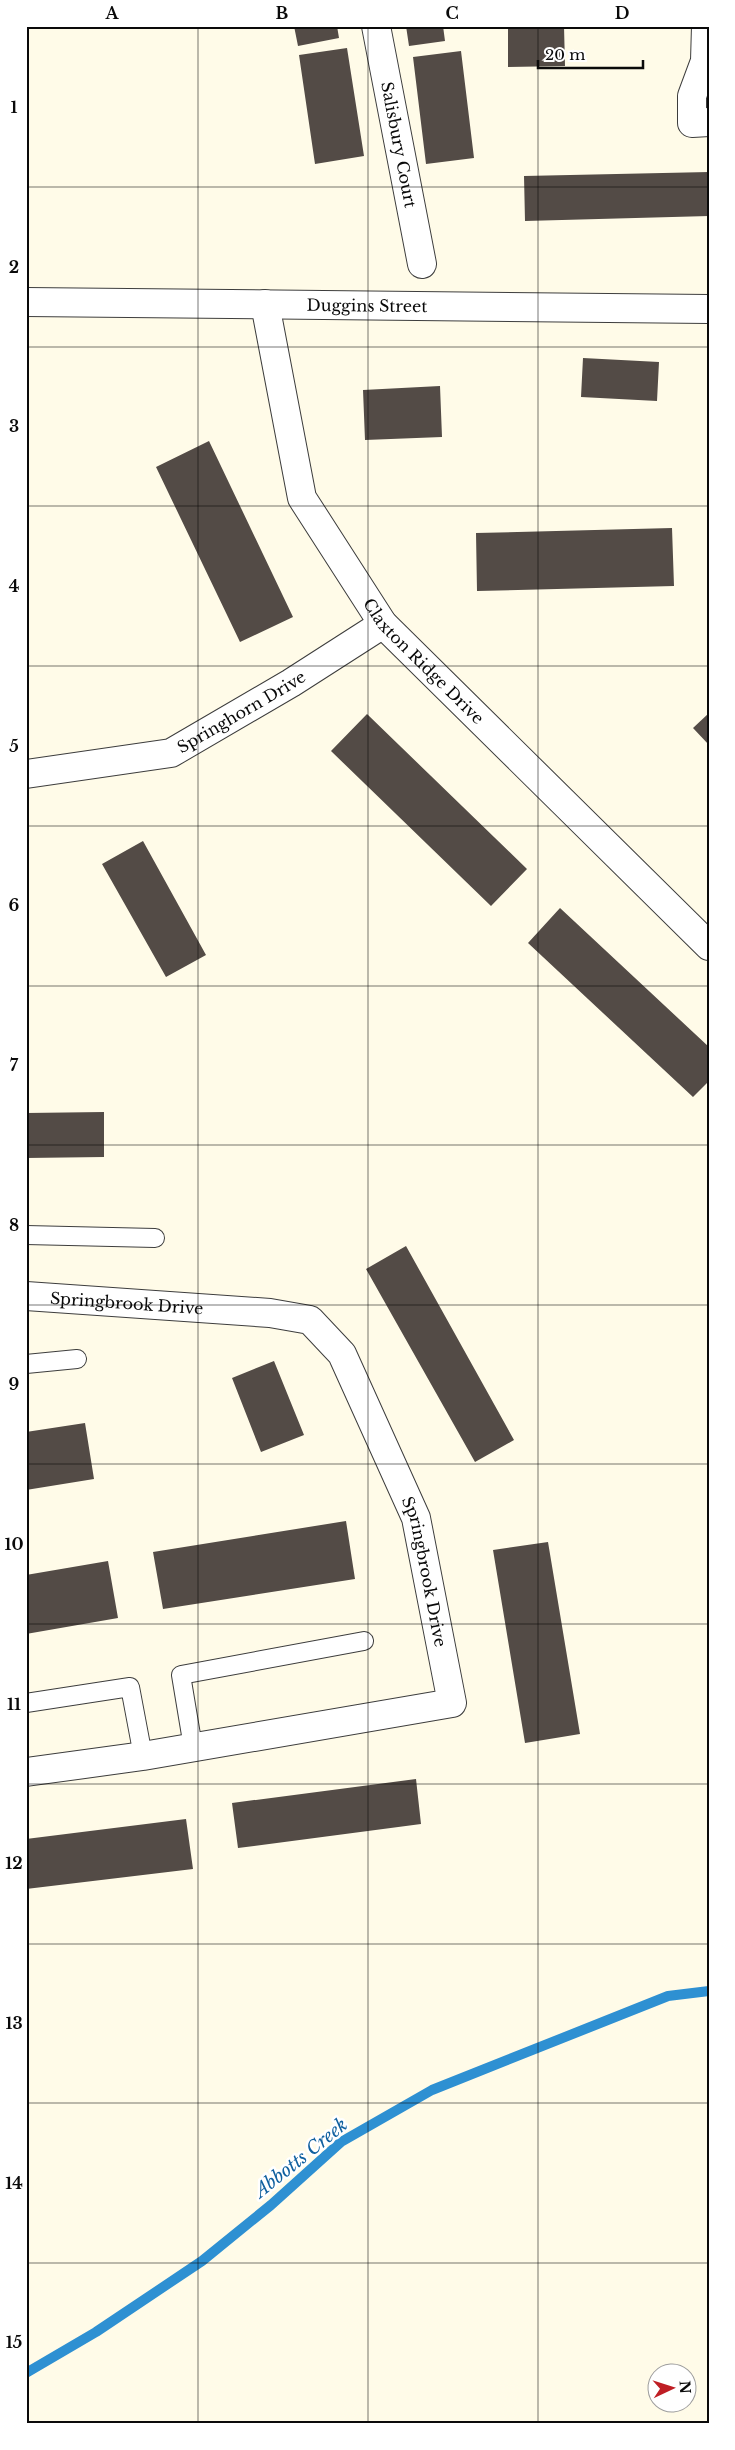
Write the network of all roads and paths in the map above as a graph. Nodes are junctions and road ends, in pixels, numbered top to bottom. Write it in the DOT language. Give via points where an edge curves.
graph roads {
  1 [pos="376,26"];
  2 [pos="706,26"];
  3 [pos="709,122"];
  4 [pos="422,264"];
  5 [pos="26,302"];
  6 [pos="265,304"];
  7 [pos="709,309"];
  8 [pos="383,624"];
  9 [pos="26,774"];
  10 [pos="709,946"];
  11 [pos="26,1235"];
  12 [pos="155,1238"];
  13 [pos="26,1296"];
  14 [pos="77,1359"];
  15 [pos="26,1364"];
  16 [pos="364,1641"];
  17 [pos="26,1702"];
  18 [pos="193,1747"];
  19 [pos="143,1756"];
  20 [pos="26,1772"];
  1 -- 4 [label="street, Salisbury Court"];
  2 -- 3 [label="street" via="705,61 692,96 692,123"];
  5 -- 6 [label="street, Duggins Street"];
  6 -- 7 [label="street, Duggins Street"];
  6 -- 8 [label="street, Claxton Ridge Drive" via="302,498"];
  8 -- 9 [label="street, Springhorn Drive" via="291,683 171,753"];
  8 -- 10 [label="street, Claxton Ridge Drive"];
  11 -- 12 [label="lane"];
  13 -- 18 [label="street, Springbrook Drive" via="270,1313 310,1320 342,1354 416,1518 452,1703"];
  14 -- 15 [label="lane"];
  16 -- 18 [label="lane" via="181,1675"];
  17 -- 19 [label="lane" via="130,1687"];
  18 -- 19 [label="street, Springbrook Drive"];
  19 -- 20 [label="street, Springbrook Drive"];
}
